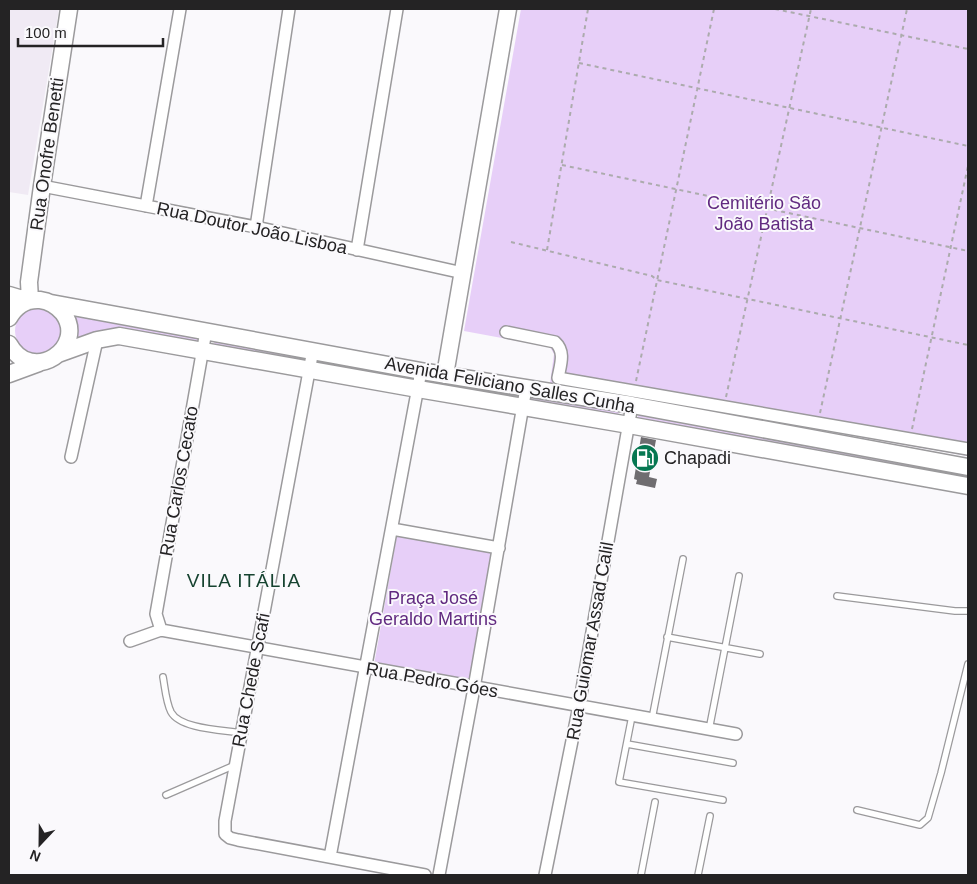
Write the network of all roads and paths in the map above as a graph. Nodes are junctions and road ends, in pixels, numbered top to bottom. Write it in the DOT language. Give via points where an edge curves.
graph roads {
  1 [pos="69,9"];
  2 [pos="180,9"];
  3 [pos="289,9"];
  4 [pos="397,9"];
  5 [pos="508,9"];
  6 [pos="588,9"];
  7 [pos="714,9"];
  8 [pos="775,9"];
  9 [pos="811,9"];
  10 [pos="907,9"];
  11 [pos="809,16"];
  12 [pos="901,35"];
  13 [pos="968,49"];
  14 [pos="579,62"];
  15 [pos="697,88"];
  16 [pos="789,107"];
  17 [pos="882,127"];
  18 [pos="968,146"];
  19 [pos="562,165"];
  20 [pos="968,166"];
  21 [pos="42,186"];
  22 [pos="676,189"];
  23 [pos="146,206"];
  24 [pos="767,209"];
  25 [pos="256,227"];
  26 [pos="860,228"];
  27 [pos="511,242"];
  28 [pos="951,248"];
  29 [pos="357,250"];
  30 [pos="547,251"];
  31 [pos="968,251"];
  32 [pos="463,273"];
  33 [pos="657,280"];
  34 [pos="9,295"];
  35 [pos="748,299"];
  36 [pos="30,300"];
  37 [pos="51,304"];
  38 [pos="9,318"];
  39 [pos="840,318"];
  40 [pos="206,331"];
  41 [pos="506,332"];
  42 [pos="932,337"];
  43 [pos="97,340"];
  44 [pos="9,344"];
  45 [pos="968,345"];
  46 [pos="313,350"];
  47 [pos="202,352"];
  48 [pos="58,354"];
  49 [pos="40,362"];
  50 [pos="309,370"];
  51 [pos="421,371"];
  52 [pos="9,374"];
  53 [pos="445,375"];
  54 [pos="526,388"];
  55 [pos="418,389"];
  56 [pos="633,398"];
  57 [pos="523,407"];
  58 [pos="724,407"];
  59 [pos="818,423"];
  60 [pos="629,425"];
  61 [pos="910,439"];
  62 [pos="968,449"];
  63 [pos="72,457"];
  64 [pos="968,467"];
  65 [pos="968,486"];
  66 [pos="392,529"];
  67 [pos="499,548"];
  68 [pos="683,559"];
  69 [pos="739,576"];
  70 [pos="837,596"];
  71 [pos="968,611"];
  72 [pos="161,630"];
  73 [pos="667,637"];
  74 [pos="130,641"];
  75 [pos="726,647"];
  76 [pos="257,649"];
  77 [pos="760,654"];
  78 [pos="968,664"];
  79 [pos="366,668"];
  80 [pos="163,677"];
  81 [pos="474,688"];
  82 [pos="579,706"];
  83 [pos="632,716"];
  84 [pos="652,719"];
  85 [pos="709,730"];
  86 [pos="241,733"];
  87 [pos="736,734"];
  88 [pos="627,744"];
  89 [pos="733,763"];
  90 [pos="235,765"];
  91 [pos="166,794"];
  92 [pos="723,800"];
  93 [pos="655,802"];
  94 [pos="857,810"];
  95 [pos="710,816"];
  96 [pos="330,857"];
  97 [pos="425,875"];
  98 [pos="439,875"];
  99 [pos="545,875"];
  100 [pos="641,875"];
  101 [pos="698,875"];
  1 -- 21 [label="main road, Rua Onofre Benetti"];
  2 -- 23 [label="street"];
  3 -- 25 [label="street"];
  4 -- 29 [label="street"];
  5 -- 32 [label="main road"];
  6 -- 14 [label="path"];
  7 -- 15 [label="path"];
  8 -- 11 [label="path"];
  9 -- 11 [label="path"];
  10 -- 12 [label="path"];
  11 -- 12 [label="path"];
  11 -- 16 [label="path"];
  12 -- 13 [label="path"];
  12 -- 17 [label="path"];
  14 -- 15 [label="path"];
  14 -- 19 [label="path"];
  15 -- 16 [label="path"];
  15 -- 22 [label="path"];
  16 -- 17 [label="path"];
  16 -- 24 [label="path"];
  17 -- 18 [label="path"];
  17 -- 26 [label="path"];
  19 -- 22 [label="path"];
  19 -- 30 [label="path"];
  20 -- 28 [label="path"];
  21 -- 23 [label="street, Rua Doutor João Lisboa"];
  21 -- 36 [label="main road, Rua Onofre Benetti" via="29,282"];
  22 -- 24 [label="path"];
  22 -- 33 [label="path"];
  23 -- 25 [label="street, Rua Doutor João Lisboa"];
  24 -- 26 [label="path"];
  24 -- 35 [label="path"];
  25 -- 29 [label="street, Rua Doutor João Lisboa"];
  26 -- 28 [label="path"];
  26 -- 39 [label="path"];
  27 -- 30 [label="path"];
  28 -- 31 [label="path"];
  28 -- 42 [label="path"];
  29 -- 32 [label="street, Rua Doutor João Lisboa"];
  30 -- 33 [label="path" via="652,276"];
  32 -- 53 [label="main road"];
  33 -- 35 [label="path"];
  33 -- 56 [label="path"];
  34 -- 36 [label="main road"];
  35 -- 39 [label="path"];
  35 -- 58 [label="path"];
  36 -- 37 [label="main road, Avenida Feliciano Salles Cunha"];
  36 -- 38 [label="main road" via="20,305"];
  37 -- 40 [label="main road, Avenida Feliciano Salles Cunha"];
  37 -- 48 [label="main road" via="59,308 68,326 67,341"];
  39 -- 42 [label="path"];
  39 -- 59 [label="path"];
  40 -- 46 [label="main road, Avenida Feliciano Salles Cunha"];
  40 -- 47 [label="street, Rua Carlos Cecato"];
  41 -- 56 [label="street" via="555,342 562,356 558,378"];
  42 -- 45 [label="path"];
  42 -- 61 [label="path"];
  43 -- 47 [label="main road, Avenida Feliciano Salles Cunha" via="119,336"];
  43 -- 48 [label="main road, Avenida Feliciano Salles Cunha"];
  43 -- 63 [label="street"];
  44 -- 49 [label="main road" via="20,358"];
  46 -- 50 [label="street, Rua Chede Scafi"];
  46 -- 51 [label="main road, Avenida Feliciano Salles Cunha"];
  47 -- 50 [label="main road, Avenida Feliciano Salles Cunha"];
  47 -- 72 [label="street, Rua Carlos Cecato" via="156,614"];
  48 -- 49 [label="main road, Avenida Feliciano Salles Cunha"];
  49 -- 52 [label="main road, Avenida Feliciano Salles Cunha"];
  50 -- 55 [label="main road, Avenida Feliciano Salles Cunha"];
  50 -- 76 [label="street, Rua Chede Scafi"];
  51 -- 53 [label="main road, Avenida Feliciano Salles Cunha"];
  51 -- 55 [label="street"];
  53 -- 54 [label="main road, Avenida Feliciano Salles Cunha"];
  54 -- 56 [label="main road, Avenida Feliciano Salles Cunha"];
  54 -- 57 [label="street"];
  55 -- 57 [label="main road, Avenida Feliciano Salles Cunha"];
  55 -- 66 [label="street"];
  56 -- 58 [label="street"];
  56 -- 60 [label="street, Rua Guiomar Assad Calil"];
  56 -- 64 [label="main road, Avenida Feliciano Salles Cunha"];
  57 -- 60 [label="main road, Avenida Feliciano Salles Cunha"];
  57 -- 67 [label="street"];
  58 -- 59 [label="street"];
  59 -- 61 [label="street"];
  60 -- 65 [label="main road, Avenida Feliciano Salles Cunha"];
  60 -- 82 [label="street, Rua Guiomar Assad Calil"];
  61 -- 62 [label="street"];
  66 -- 67 [label="street"];
  66 -- 79 [label="street"];
  67 -- 81 [label="street"];
  68 -- 73 [label="lane"];
  69 -- 75 [label="lane"];
  70 -- 71 [label="lane"];
  72 -- 74 [label="street"];
  72 -- 76 [label="street, Rua Pedro Góes"];
  73 -- 75 [label="lane"];
  73 -- 84 [label="lane"];
  75 -- 77 [label="lane"];
  75 -- 85 [label="lane"];
  76 -- 79 [label="street, Rua Pedro Góes"];
  76 -- 86 [label="street, Rua Chede Scafi"];
  78 -- 94 [label="lane" via="928,818 920,825"];
  79 -- 81 [label="street, Rua Pedro Góes"];
  79 -- 96 [label="street"];
  80 -- 86 [label="lane" via="169,709 178,720 188,725"];
  81 -- 82 [label="street, Rua Pedro Góes"];
  81 -- 98 [label="street"];
  82 -- 83 [label="street, Rua Pedro Góes"];
  82 -- 99 [label="street, Rua Guiomar Assad Calil"];
  83 -- 84 [label="street, Rua Pedro Góes"];
  83 -- 88 [label="lane"];
  84 -- 85 [label="street, Rua Pedro Góes"];
  85 -- 87 [label="street, Rua Pedro Góes"];
  86 -- 90 [label="street, Rua Chede Scafi"];
  88 -- 89 [label="lane"];
  88 -- 92 [label="lane" via="620,782"];
  90 -- 91 [label="lane"];
  90 -- 96 [label="street, Rua Chede Scafi" via="225,834 238,840"];
  93 -- 100 [label="lane"];
  95 -- 101 [label="lane"];
  96 -- 97 [label="street"];
}
